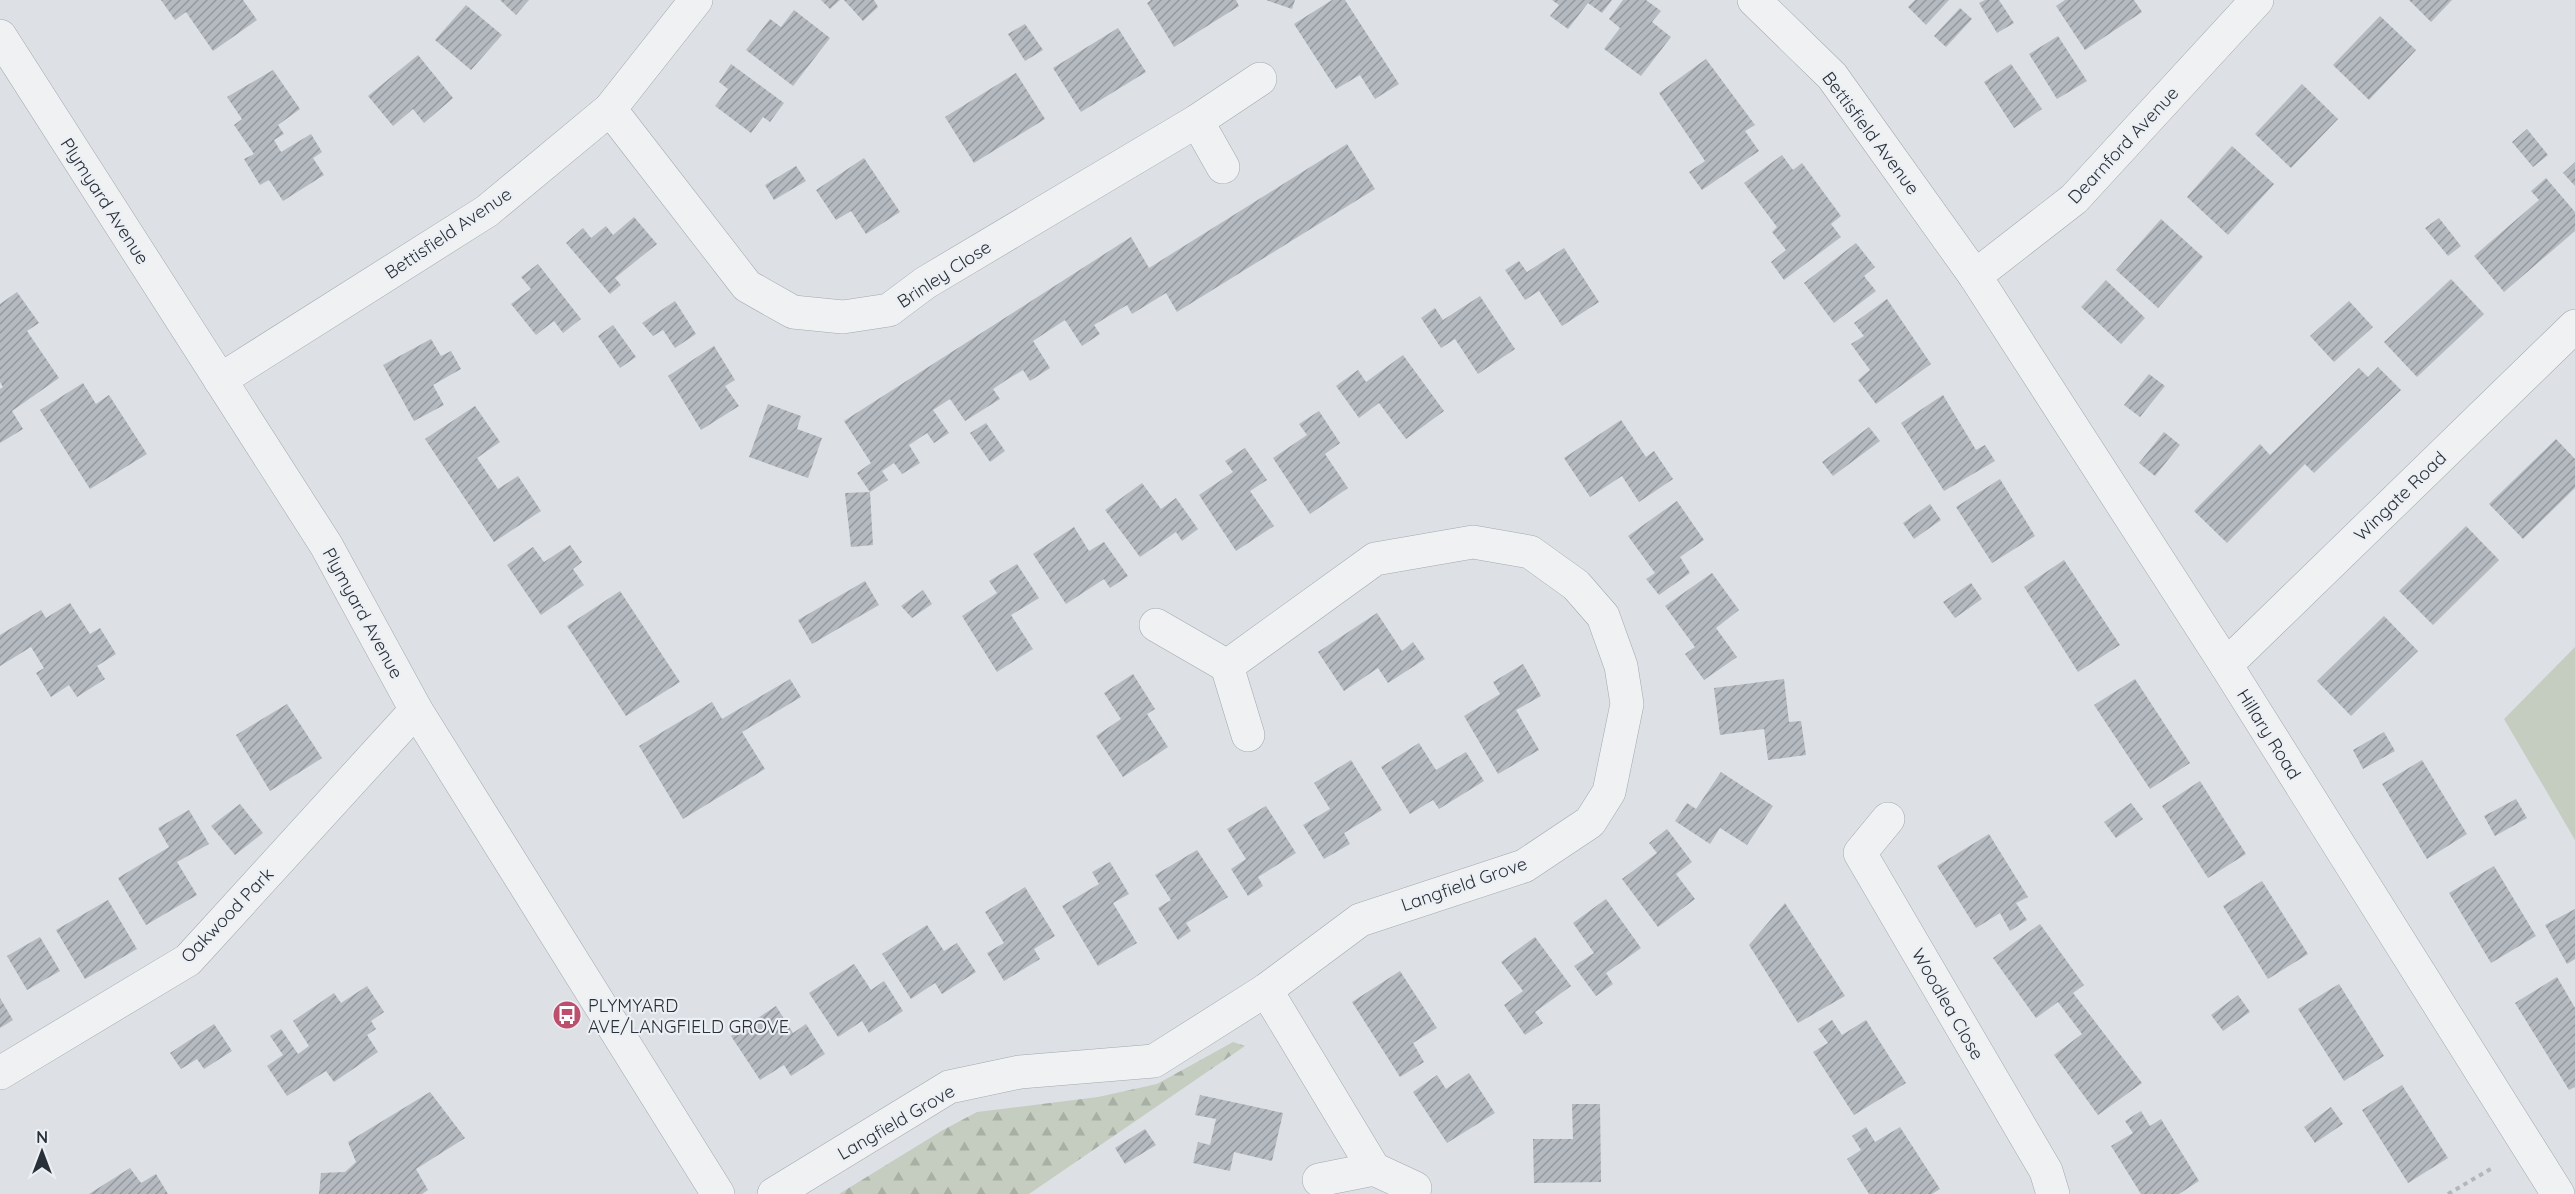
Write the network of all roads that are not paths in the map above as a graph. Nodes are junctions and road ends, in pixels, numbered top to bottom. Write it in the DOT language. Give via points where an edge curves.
graph roads {
  1 [pos="696,0"];
  2 [pos="1754,0"];
  3 [pos="2257,0"];
  4 [pos="0,36"];
  5 [pos="1260,79"];
  6 [pos="610,109"];
  7 [pos="1197,122"];
  8 [pos="1223,167"];
  9 [pos="1976,276"];
  10 [pos="2575,326"];
  11 [pos="220,380"];
  12 [pos="1156,625"];
  13 [pos="2226,665"];
  14 [pos="1227,666"];
  15 [pos="416,710"];
  16 [pos="1248,735"];
  17 [pos="1888,819"];
  18 [pos="1266,990"];
  19 [pos="0,1074"];
  20 [pos="1374,1169"];
  21 [pos="1319,1180"];
  22 [pos="1415,1188"];
  23 [pos="718,1194"];
  24 [pos="774,1194"];
  25 [pos="2053,1194"];
  26 [pos="2558,1194"];
  1 -- 6 [label="street, Bettisfield Avenue"];
  2 -- 9 [label="street, Bettisfield Avenue" via="1832,76"];
  3 -- 9 [label="street, Dearnford Avenue" via="2074,200"];
  4 -- 11 [label="street, Plymyard Avenue"];
  5 -- 7 [label="street, Brinley Close"];
  6 -- 7 [label="street, Brinley Close" via="747,286 793,312 843,317 889,310 925,283"];
  6 -- 11 [label="street, Bettisfield Avenue" via="488,211"];
  7 -- 8 [label="street"];
  9 -- 13 [label="street, Hillary Road"];
  10 -- 13 [label="street, Wingate Road"];
  11 -- 15 [label="street, Plymyard Avenue" via="326,545"];
  12 -- 14 [label="street"];
  13 -- 26 [label="street, Hillary Road"];
  14 -- 16 [label="street"];
  14 -- 18 [label="street, Langfield Grove" via="1375,559 1473,542 1530,552 1576,585 1603,616 1621,666 1627,704 1609,792 1590,822 1524,866 1360,920"];
  15 -- 19 [label="street, Oakwood Park" via="188,960"];
  15 -- 23 [label="street, Plymyard Avenue"];
  17 -- 25 [label="street, Woodlea Close" via="1860,853 2046,1171"];
  18 -- 20 [label="street"];
  18 -- 24 [label="street, Langfield Grove" via="1154,1061 1020,1072 949,1087"];
  20 -- 21 [label="street"];
  20 -- 22 [label="street"];
}
